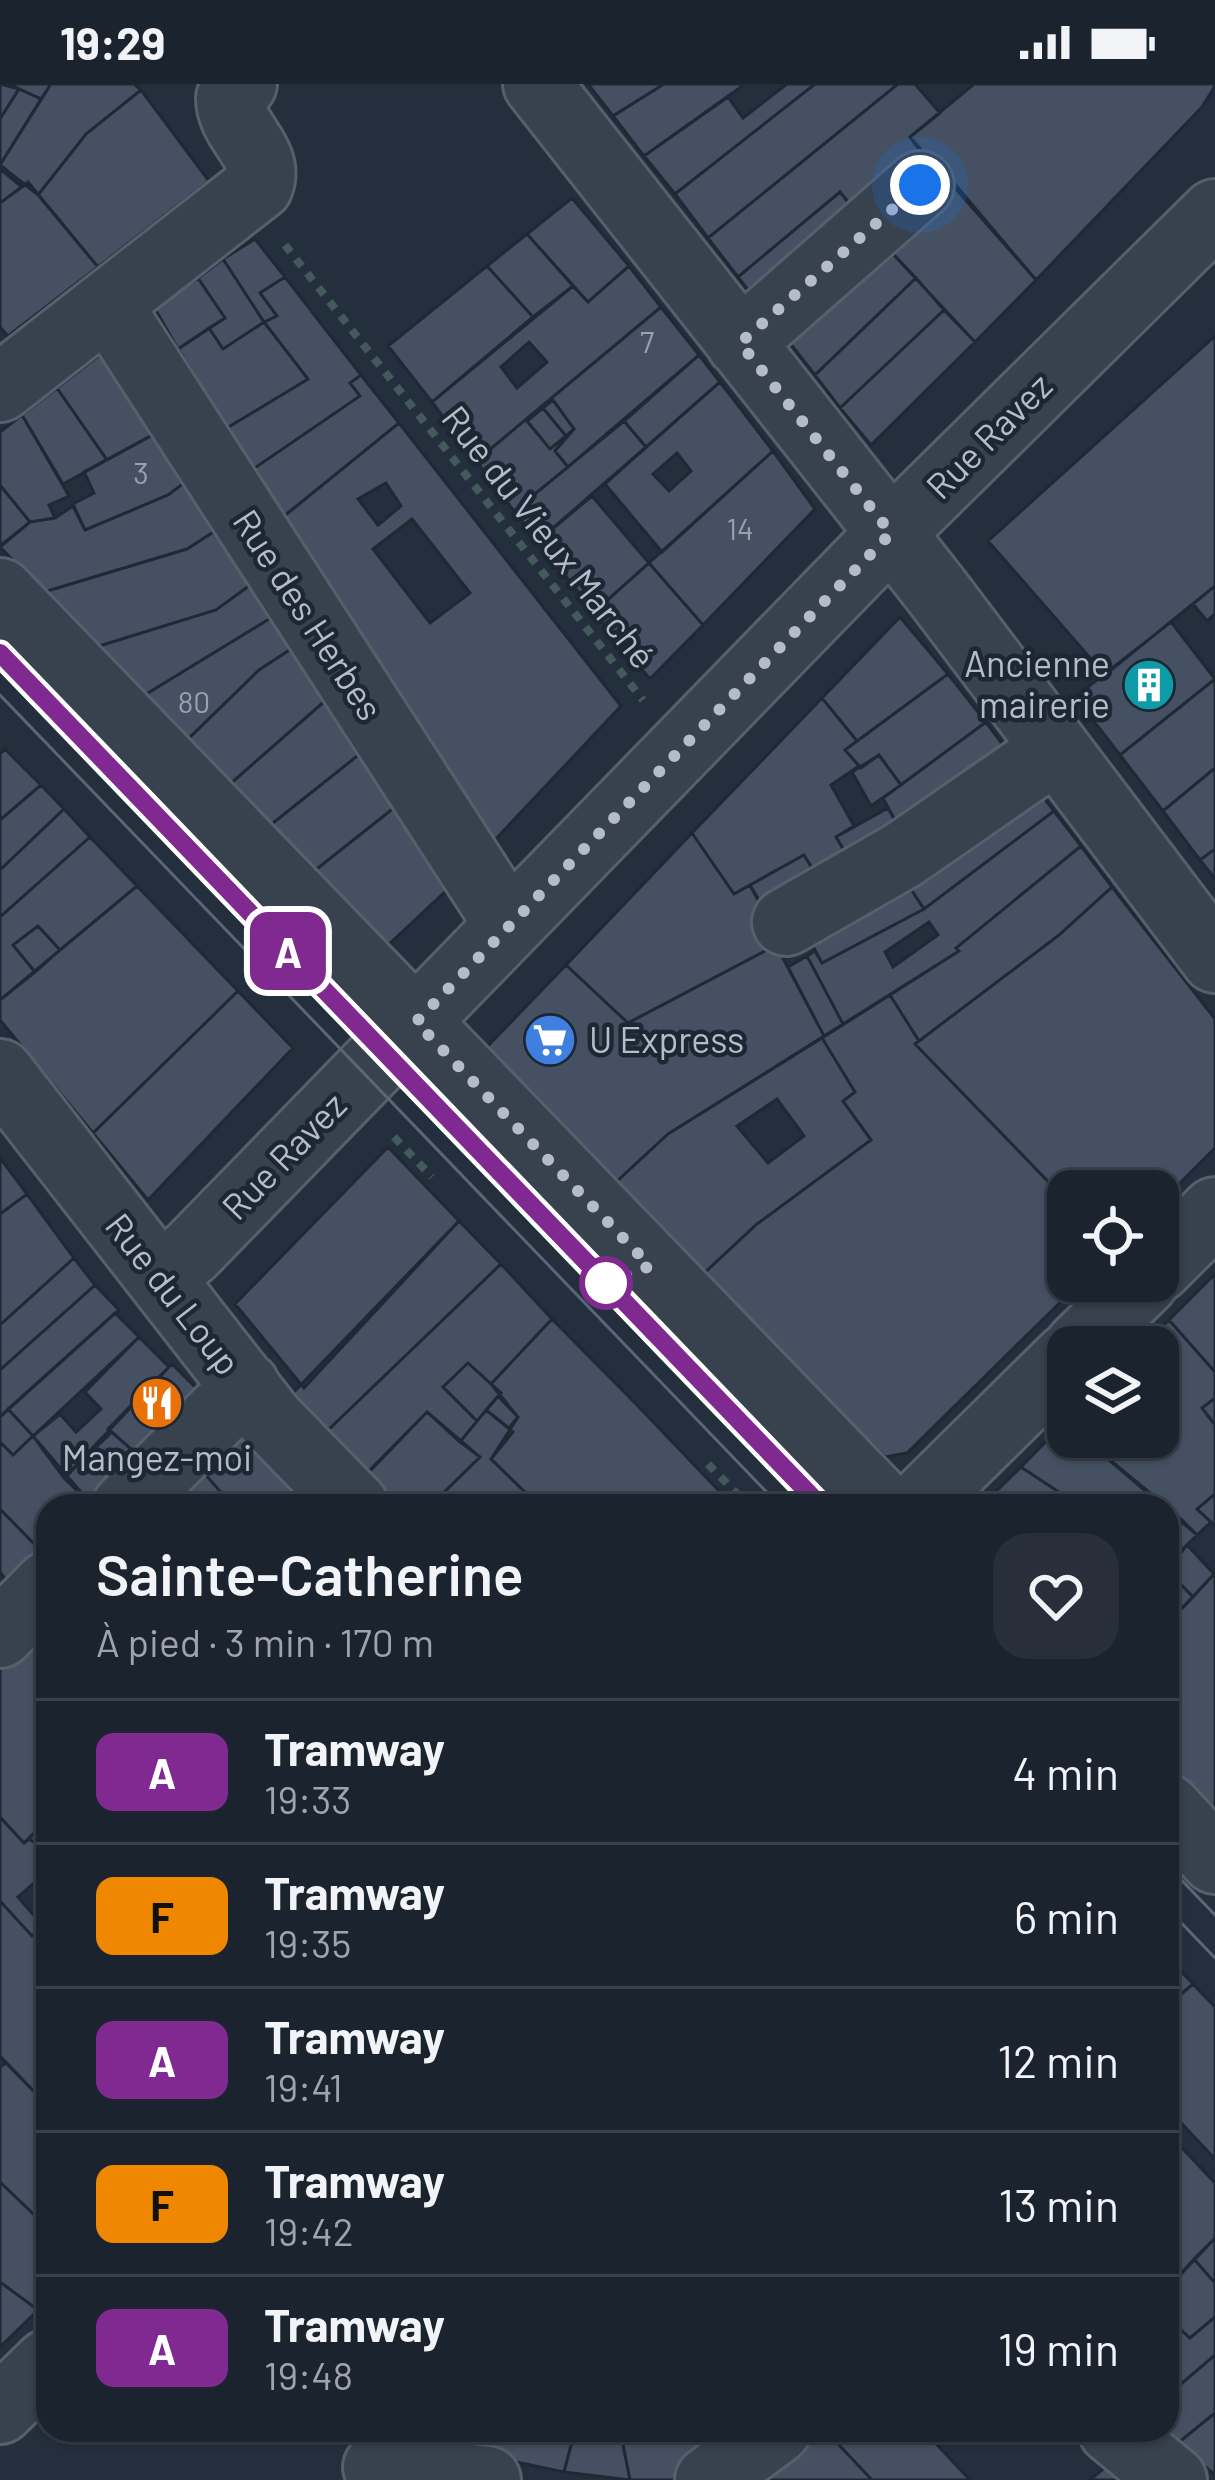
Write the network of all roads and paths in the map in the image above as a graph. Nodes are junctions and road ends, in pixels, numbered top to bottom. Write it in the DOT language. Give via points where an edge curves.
graph roads {
  1 [pos="537,84"];
  2 [pos="222,89"];
  3 [pos="920,185"];
  4 [pos="240,202"];
  5 [pos="1215,213"];
  6 [pos="108,305"];
  7 [pos="740,343"];
  8 [pos="0,388"];
  9 [pos="891,533"];
  10 [pos="0,592"];
  11 [pos="681,748"];
  12 [pos="1056,749"];
  13 [pos="786,922"];
  14 [pos="509,925"];
  15 [pos="1215,959"];
  16 [pos="416,1022"];
  17 [pos="0,1073"];
  18 [pos="380,1123"];
  19 [pos="432,1177"];
  20 [pos="1215,1211"];
  21 [pos="1179,1247"];
  22 [pos="160,1276"];
  23 [pos="1123,1302"];
  24 [pos="1099,1326"];
  25 [pos="1047,1378"];
  26 [pos="246,1387"];
  27 [pos="708,1464"];
  28 [pos="138,1494"];
  29 [pos="344,1494"];
  30 [pos="737,1494"];
  31 [pos="872,1494"];
  32 [pos="929,1494"];
  33 [pos="36,1598"];
  34 [pos="0,1634"];
  35 [pos="1179,1821"];
  36 [pos="1215,1860"];
  37 [pos="36,2375"];
  38 [pos="0,2410"];
  39 [pos="761,2442"];
  40 [pos="1127,2442"];
  41 [pos="377,2467"];
  42 [pos="487,2480"];
  43 [pos="709,2480"];
  44 [pos="1174,2480"];
  1 -- 7 [label="street"];
  2 -- 4 [label="street" via="264,174"];
  3 -- 7 [label="street"];
  4 -- 6 [label="street"];
  4 -- 11 [label="path, Rue du Vieux Marché"];
  5 -- 9 [label="street, Rue Ravez"];
  6 -- 8 [label="street"];
  6 -- 14 [label="street, Rue des Herbes"];
  7 -- 9 [label="street"];
  9 -- 11 [label="street, Rue Ravez"];
  9 -- 12 [label="street"];
  10 -- 16 [label="street"];
  11 -- 14 [label="street, Rue Ravez"];
  12 -- 13 [label="street" via="902,855"];
  12 -- 15 [label="street"];
  14 -- 16 [label="street, Rue Ravez"];
  16 -- 22 [label="street, Rue Ravez"];
  16 -- 31 [label="street"];
  17 -- 22 [label="street, Rue du Loup"];
  18 -- 19 [label="path"];
  20 -- 21 [label="street"];
  22 -- 26 [label="street, Rue du Loup"];
  23 -- 24 [label="street"];
  25 -- 32 [label="street"];
  26 -- 28 [label="street"];
  26 -- 29 [label="street, Rue du Loup"];
  27 -- 30 [label="path"];
  33 -- 34 [label="street"];
  35 -- 36 [label="street"];
  37 -- 38 [label="street"];
  39 -- 43 [label="street"];
  40 -- 44 [label="street"];
  41 -- 42 [label="street"];
}
